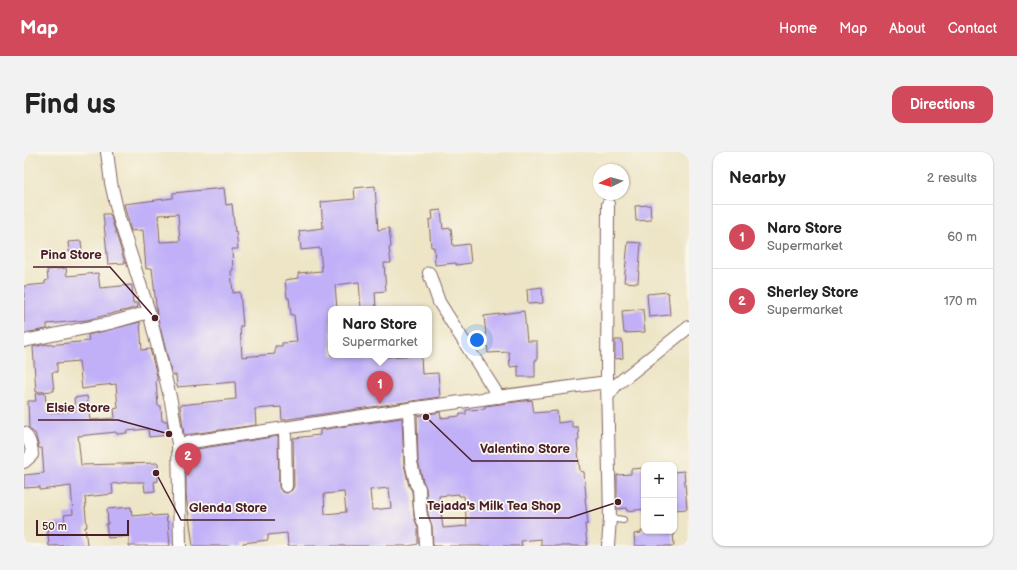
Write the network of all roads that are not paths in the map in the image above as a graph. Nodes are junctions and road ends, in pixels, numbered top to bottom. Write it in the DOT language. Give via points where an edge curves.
graph roads {
  1 [pos="108,152"];
  2 [pos="608,204"];
  3 [pos="429,273"];
  4 [pos="149,312"];
  5 [pos="689,327"];
  6 [pos="24,341"];
  7 [pos="607,382"];
  8 [pos="608,396"];
  9 [pos="499,397"];
  10 [pos="409,409"];
  11 [pos="285,428"];
  12 [pos="24,434"];
  13 [pos="178,444"];
  14 [pos="24,462"];
  15 [pos="286,486"];
  16 [pos="610,518"];
  17 [pos="623,520"];
  18 [pos="180,546"];
  19 [pos="426,546"];
  20 [pos="608,546"];
  1 -- 4 [label="street" via="111,183 119,218"];
  2 -- 7 [label="street"];
  3 -- 9 [label="street" via="439,302"];
  4 -- 6 [label="street"];
  4 -- 13 [label="street" via="172,401"];
  5 -- 8 [label="street" via="616,385"];
  7 -- 8 [label="street"];
  7 -- 9 [label="street"];
  8 -- 16 [label="street"];
  9 -- 10 [label="street"];
  10 -- 11 [label="street"];
  10 -- 19 [label="street" via="411,462 425,526"];
  11 -- 13 [label="street"];
  11 -- 15 [label="street"];
  12 -- 14 [label="street" via="32,448 32,455"];
  13 -- 18 [label="street"];
  16 -- 17 [label="lane"];
  16 -- 20 [label="street"];
}
